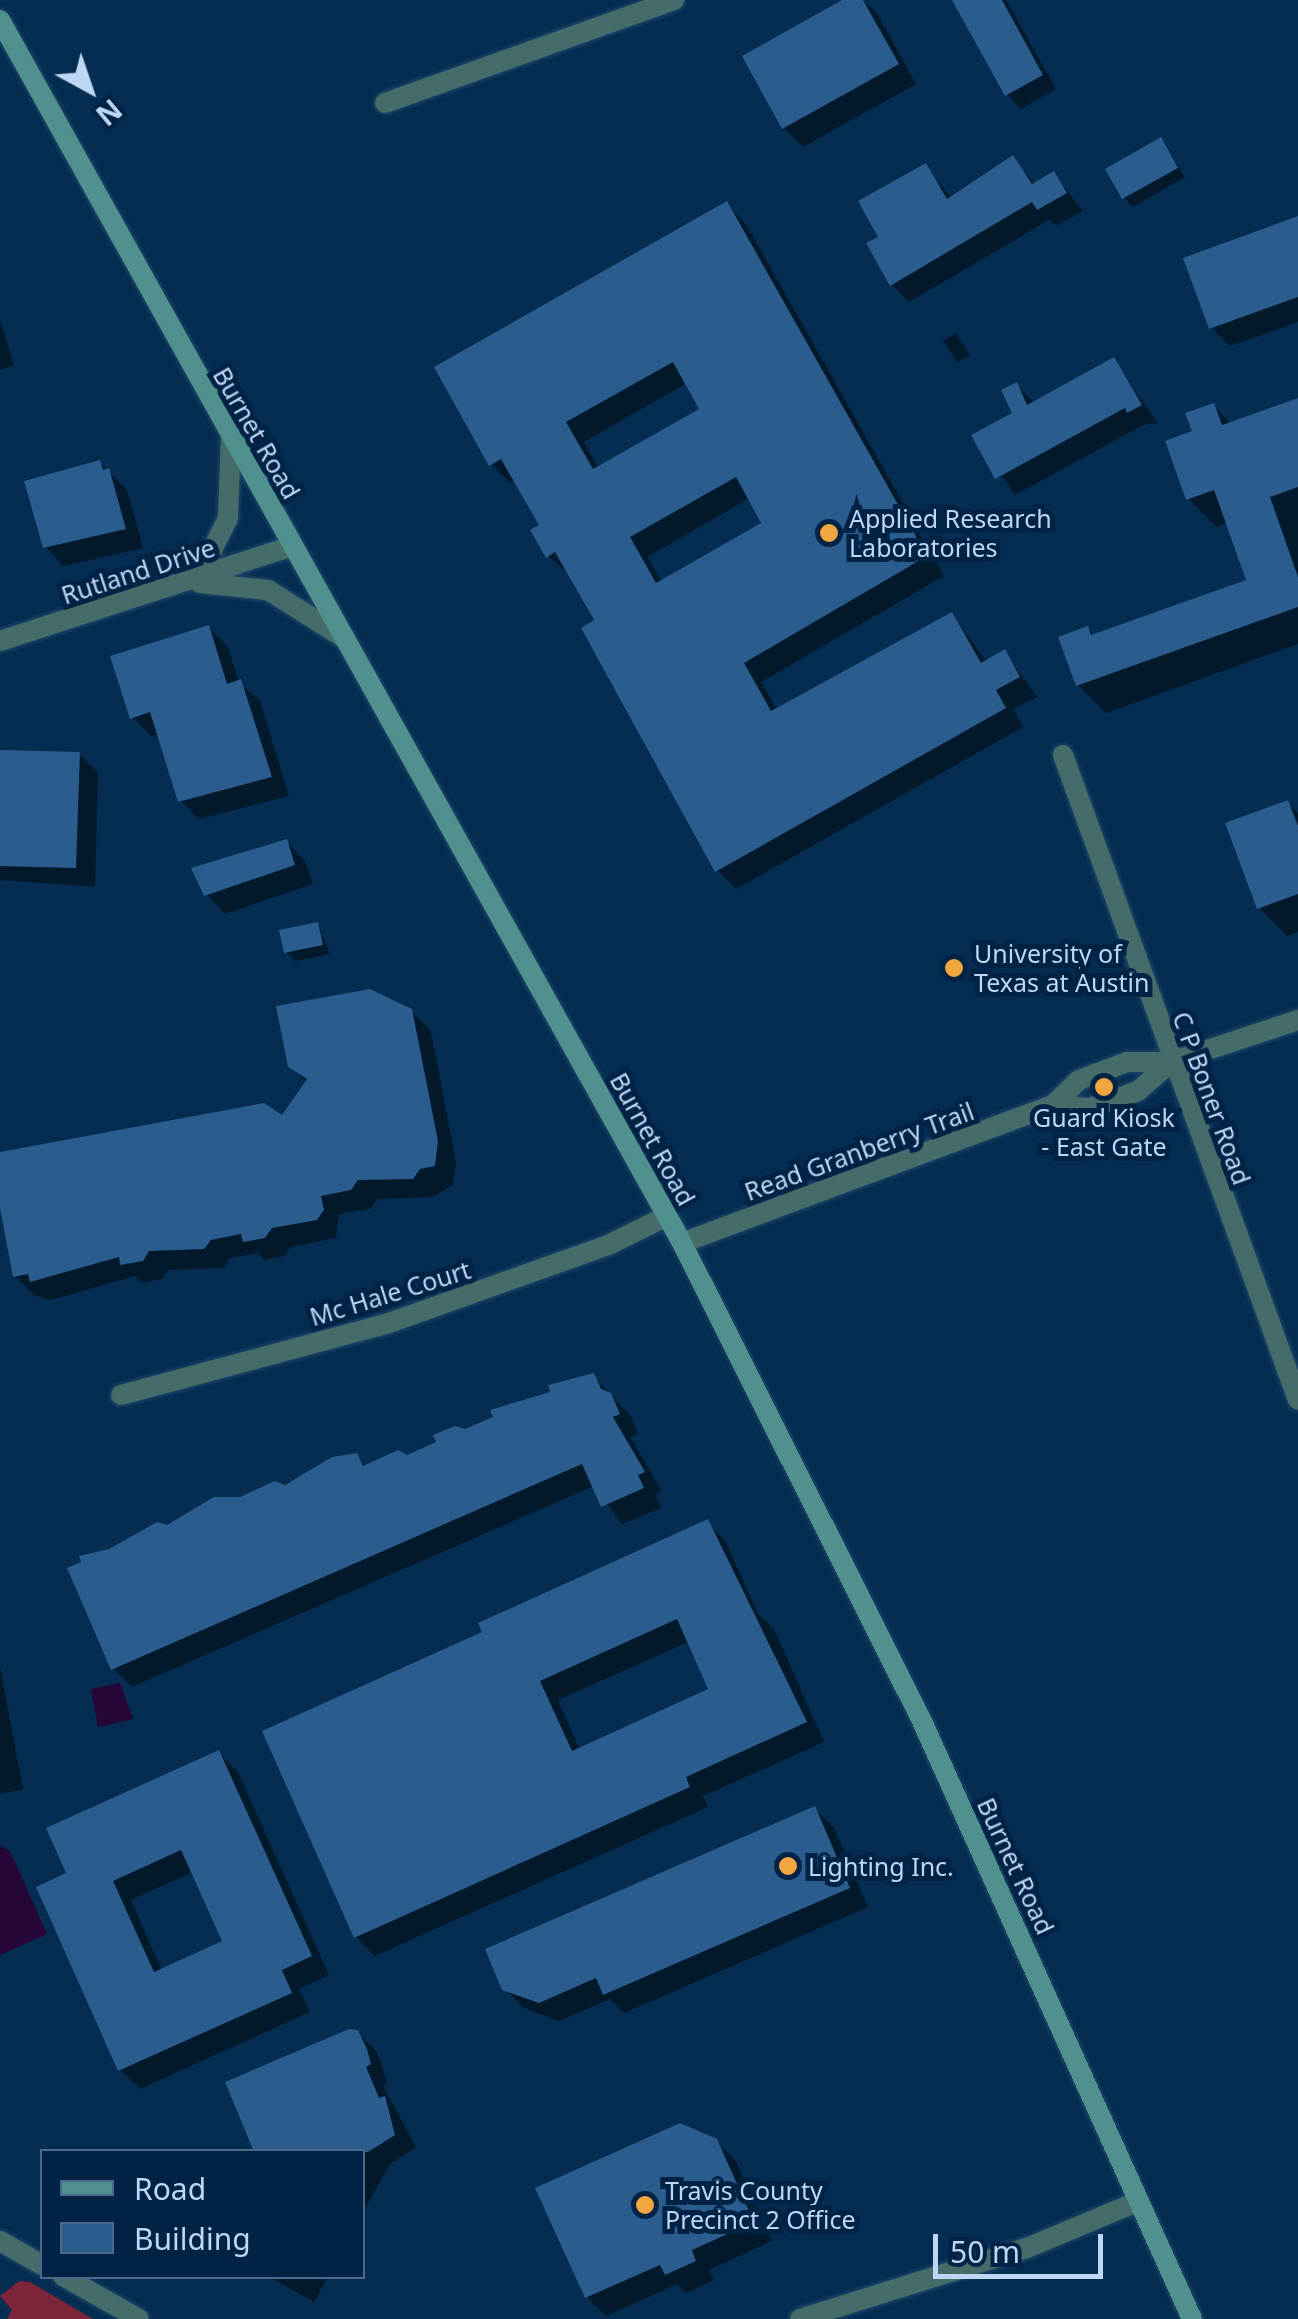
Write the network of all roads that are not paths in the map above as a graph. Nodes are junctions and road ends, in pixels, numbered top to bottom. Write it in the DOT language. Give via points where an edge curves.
graph roads {
  1 [pos="674,0"];
  2 [pos="0,20"];
  3 [pos="385,103"];
  4 [pos="231,437"];
  5 [pos="292,546"];
  6 [pos="178,584"];
  7 [pos="344,638"];
  8 [pos="0,641"];
  9 [pos="1063,756"];
  10 [pos="1298,1020"];
  11 [pos="1171,1062"];
  12 [pos="1052,1105"];
  13 [pos="667,1216"];
  14 [pos="682,1243"];
  15 [pos="120,1395"];
  16 [pos="1298,1400"];
  17 [pos="1139,2200"];
  18 [pos="0,2241"];
  19 [pos="40,2264"];
  20 [pos="68,2279"];
  21 [pos="139,2319"];
  22 [pos="800,2319"];
  23 [pos="1192,2319"];
  1 -- 3 [label="street"];
  2 -- 4 [label="main road, Burnet Road"];
  4 -- 5 [label="main road, Burnet Road"];
  4 -- 6 [label="street" via="228,518 210,554"];
  5 -- 6 [label="street, Rutland Drive"];
  5 -- 7 [label="main road, Burnet Road"];
  6 -- 7 [label="street" via="258,586"];
  6 -- 8 [label="street, Rutland Drive"];
  7 -- 13 [label="main road, Burnet Road"];
  9 -- 11 [label="street, C P Boner Road"];
  10 -- 11 [label="street, Read Granberry Trail"];
  11 -- 12 [label="street, Read Granberry Trail" via="1128,1062 1079,1080"];
  11 -- 12 [label="street, Read Granberry Trail" via="1138,1091 1090,1108"];
  11 -- 16 [label="street, C P Boner Road"];
  12 -- 14 [label="street, Read Granberry Trail"];
  13 -- 14 [label="main road, Burnet Road"];
  13 -- 15 [label="street, Mc Hale Court" via="608,1245 389,1324"];
  14 -- 17 [label="main road, Burnet Road" via="921,1719"];
  17 -- 22 [label="street" via="1027,2248"];
  17 -- 23 [label="main road, Burnet Road"];
  18 -- 19 [label="street"];
  20 -- 21 [label="street"];
}
